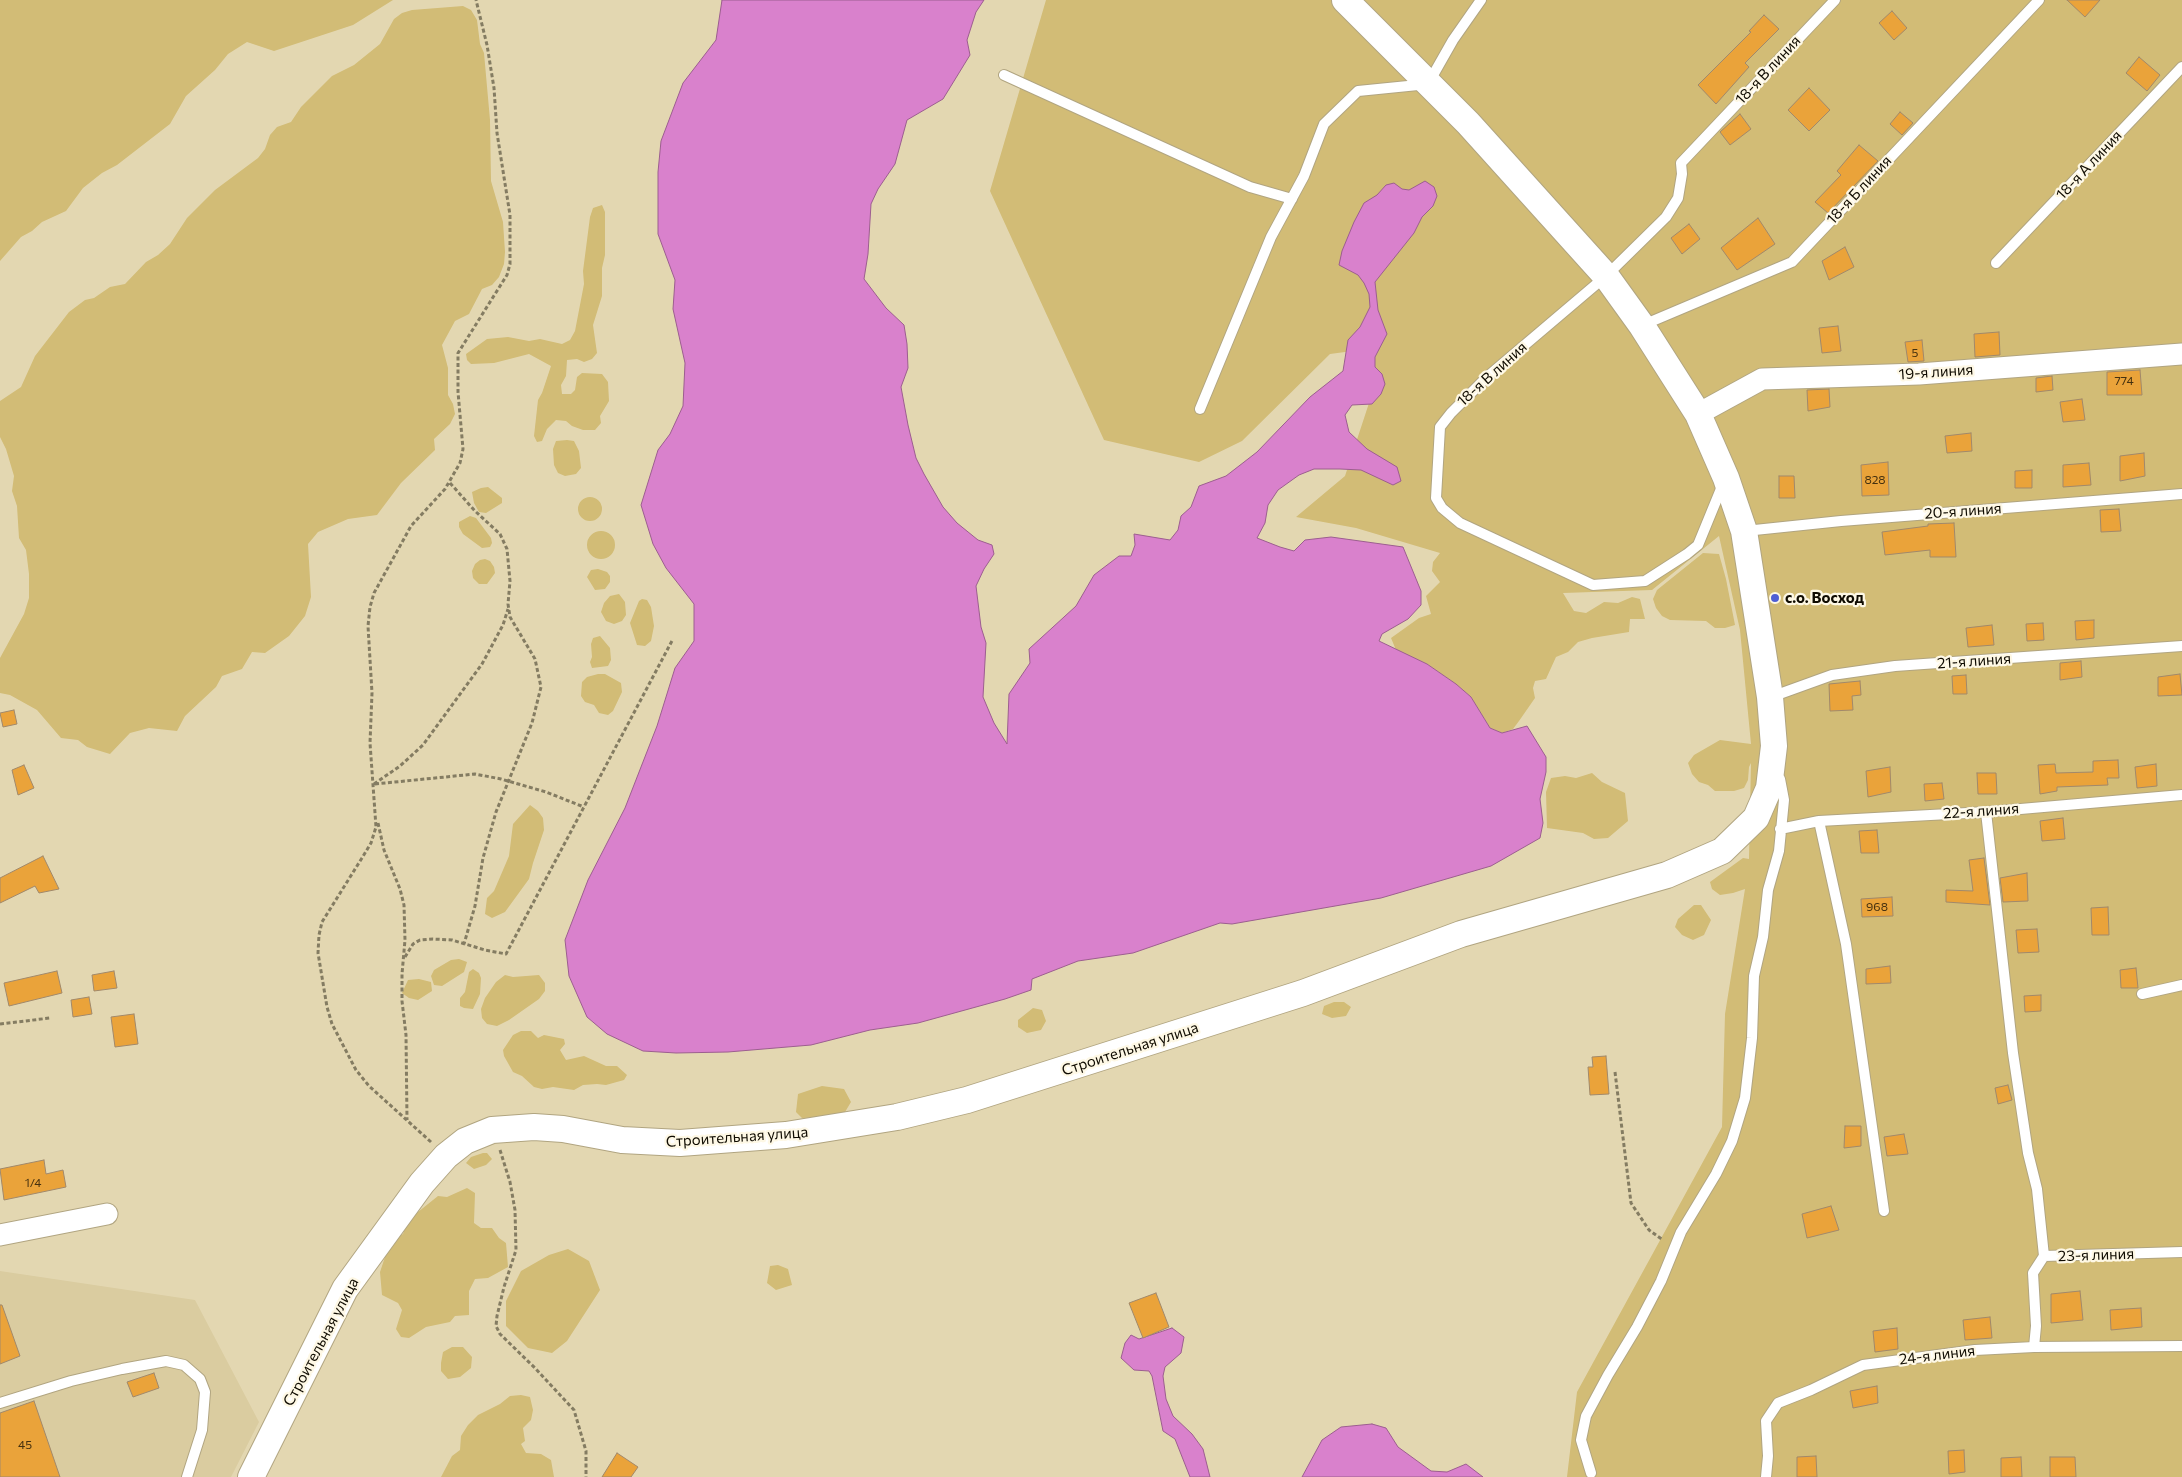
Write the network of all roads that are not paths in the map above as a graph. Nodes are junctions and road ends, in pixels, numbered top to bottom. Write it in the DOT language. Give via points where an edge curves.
graph roads {
  1 [pos="1345,0"];
  2 [pos="1481,0"];
  3 [pos="1835,0"];
  4 [pos="2039,0"];
  5 [pos="2182,67"];
  6 [pos="1004,75"];
  7 [pos="1428,84"];
  8 [pos="1292,199"];
  9 [pos="1996,263"];
  10 [pos="1606,276"];
  11 [pos="1642,326"];
  12 [pos="2182,354"];
  13 [pos="1200,409"];
  14 [pos="1698,414"];
  15 [pos="1726,478"];
  16 [pos="2182,494"];
  17 [pos="1744,531"];
  18 [pos="2182,646"];
  19 [pos="1770,698"];
  20 [pos="1774,746"];
  21 [pos="2182,795"];
  22 [pos="1986,812"];
  23 [pos="1819,821"];
  24 [pos="1780,829"];
  25 [pos="2182,985"];
  26 [pos="2142,994"];
  27 [pos="1884,1211"];
  28 [pos="107,1214"];
  29 [pos="0,1235"];
  30 [pos="2182,1252"];
  31 [pos="2044,1256"];
  32 [pos="2182,1346"];
  33 [pos="2034,1347"];
  34 [pos="0,1402"];
  35 [pos="1593,1476"];
  36 [pos="187,1477"];
  37 [pos="251,1477"];
  38 [pos="1766,1477"];
  1 -- 7 [label="street, Строительная улица"];
  2 -- 7 [label="lane"];
  3 -- 10 [label="lane, 18-я В линия" via="1681,163 1678,198 1666,217"];
  4 -- 11 [label="lane, 18-я Б линия" via="1792,262"];
  5 -- 9 [label="lane, 18-я А линия"];
  6 -- 8 [label="lane" via="1250,187"];
  7 -- 8 [label="lane" via="1358,91 1324,124"];
  7 -- 10 [label="street, Строительная улица" via="1468,123"];
  8 -- 13 [label="lane" via="1271,237"];
  10 -- 11 [label="street, Строительная улица"];
  10 -- 15 [label="lane, 18-я В линия" via="1487,377 1440,427 1436,498 1442,508 1460,523 1593,585 1645,581 1687,554 1698,545"];
  11 -- 14 [label="street, Строительная улица"];
  12 -- 14 [label="street, 19-я линия" via="1919,374 1762,379"];
  14 -- 15 [label="street, Строительная улица"];
  15 -- 17 [label="street, Строительная улица"];
  16 -- 17 [label="lane, 20-я линия"];
  17 -- 19 [label="street, Строительная улица"];
  18 -- 19 [label="lane, 21-я линия" via="1895,666 1832,676"];
  19 -- 20 [label="street, Строительная улица"];
  20 -- 24 [label="lane" via="1784,800"];
  20 -- 37 [label="street, Строительная улица" via="1769,788 1756,818 1722,851 1668,875 1461,934 1303,993 1008,1088 897,1117 786,1135 680,1143 622,1140 534,1127 492,1130 465,1141 422,1182 345,1289"];
  21 -- 22 [label="lane, 22-я линия"];
  22 -- 23 [label="lane, 22-я линия"];
  22 -- 31 [label="lane" via="2013,1053 2028,1153 2037,1189"];
  23 -- 24 [label="lane, 22-я линия"];
  23 -- 27 [label="lane" via="1846,944"];
  24 -- 35 [label="lane" via="1754,976 1752,1038 1745,1098 1732,1141 1716,1174 1681,1232 1661,1281 1586,1416 1581,1440"];
  25 -- 26 [label="lane"];
  28 -- 29 [label="street"];
  30 -- 31 [label="lane, 23-я линия"];
  31 -- 33 [label="lane, 23-я линия" via="2033,1273"];
  32 -- 33 [label="lane, 24-я линия"];
  33 -- 38 [label="lane, 24-я линия" via="1975,1350 1863,1365 1778,1403 1766,1422"];
  34 -- 36 [label="lane" via="122,1369 166,1361 184,1365 200,1379 205,1392 202,1430"];
}
